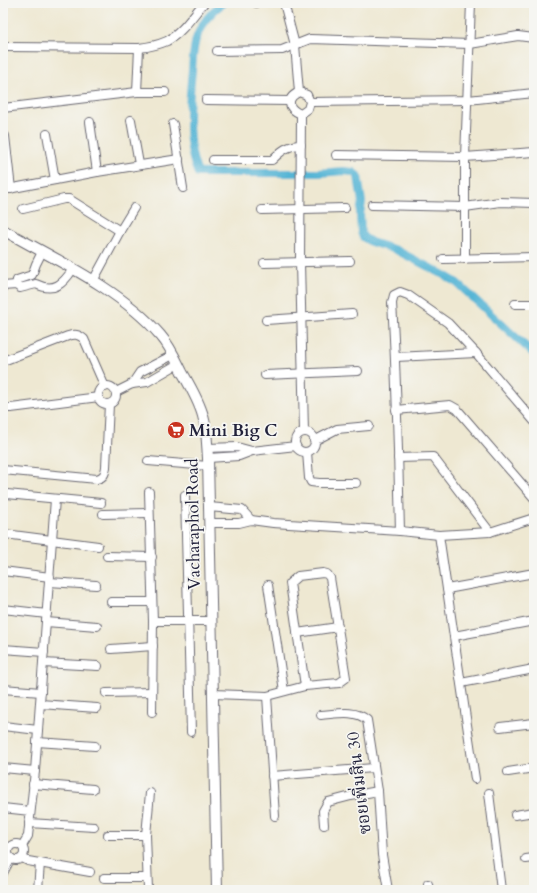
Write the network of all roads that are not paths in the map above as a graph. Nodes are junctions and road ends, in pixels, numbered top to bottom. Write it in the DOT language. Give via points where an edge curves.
graph roads {
  1 [pos="204,3"];
  2 [pos="284,3"];
  3 [pos="471,3"];
  4 [pos="534,38"];
  5 [pos="470,44"];
  6 [pos="296,45"];
  7 [pos="3,47"];
  8 [pos="139,48"];
  9 [pos="217,51"];
  10 [pos="136,92"];
  11 [pos="165,92"];
  12 [pos="299,92"];
  13 [pos="534,93"];
  14 [pos="206,100"];
  15 [pos="468,100"];
  16 [pos="290,102"];
  17 [pos="310,102"];
  18 [pos="3,108"];
  19 [pos="301,114"];
  20 [pos="131,120"];
  21 [pos="90,122"];
  22 [pos="173,124"];
  23 [pos="47,134"];
  24 [pos="5,136"];
  25 [pos="301,145"];
  26 [pos="534,152"];
  27 [pos="336,155"];
  28 [pos="465,157"];
  29 [pos="179,159"];
  30 [pos="213,160"];
  31 [pos="139,164"];
  32 [pos="97,172"];
  33 [pos="55,180"];
  34 [pos="183,188"];
  35 [pos="7,189"];
  36 [pos="534,203"];
  37 [pos="372,205"];
  38 [pos="465,206"];
  39 [pos="134,208"];
  40 [pos="301,208"];
  41 [pos="345,208"];
  42 [pos="23,209"];
  43 [pos="262,210"];
  44 [pos="4,230"];
  45 [pos="120,231"];
  46 [pos="42,252"];
  47 [pos="534,257"];
  48 [pos="443,259"];
  49 [pos="465,259"];
  50 [pos="350,261"];
  51 [pos="300,262"];
  52 [pos="264,263"];
  53 [pos="73,269"];
  54 [pos="32,275"];
  55 [pos="93,282"];
  56 [pos="36,284"];
  57 [pos="16,285"];
  58 [pos="3,286"];
  59 [pos="515,304"];
  60 [pos="534,304"];
  61 [pos="352,314"];
  62 [pos="301,317"];
  63 [pos="266,320"];
  64 [pos="476,353"];
  65 [pos="396,357"];
  66 [pos="175,359"];
  67 [pos="3,361"];
  68 [pos="358,371"];
  69 [pos="303,373"];
  70 [pos="265,375"];
  71 [pos="132,384"];
  72 [pos="104,387"];
  73 [pos="116,392"];
  74 [pos="99,397"];
  75 [pos="108,404"];
  76 [pos="3,408"];
  77 [pos="396,410"];
  78 [pos="534,421"];
  79 [pos="370,426"];
  80 [pos="304,432"];
  81 [pos="314,441"];
  82 [pos="296,446"];
  83 [pos="207,448"];
  84 [pos="252,451"];
  85 [pos="307,452"];
  86 [pos="398,458"];
  87 [pos="148,461"];
  88 [pos="208,462"];
  89 [pos="3,470"];
  90 [pos="356,483"];
  91 [pos="148,492"];
  92 [pos="7,494"];
  93 [pos="185,495"];
  94 [pos="534,498"];
  95 [pos="55,499"];
  96 [pos="101,503"];
  97 [pos="209,508"];
  98 [pos="148,513"];
  99 [pos="103,514"];
  100 [pos="534,518"];
  101 [pos="251,520"];
  102 [pos="209,524"];
  103 [pos="400,531"];
  104 [pos="490,532"];
  105 [pos="5,534"];
  106 [pos="439,535"];
  107 [pos="52,540"];
  108 [pos="98,546"];
  109 [pos="107,556"];
  110 [pos="152,557"];
  111 [pos="3,571"];
  112 [pos="534,573"];
  113 [pos="49,579"];
  114 [pos="96,585"];
  115 [pos="268,585"];
  116 [pos="447,589"];
  117 [pos="111,602"];
  118 [pos="152,602"];
  119 [pos="3,609"];
  120 [pos="46,618"];
  121 [pos="188,620"];
  122 [pos="153,621"];
  123 [pos="211,621"];
  124 [pos="534,621"];
  125 [pos="97,626"];
  126 [pos="338,627"];
  127 [pos="297,633"];
  128 [pos="454,636"];
  129 [pos="153,646"];
  130 [pos="3,649"];
  131 [pos="111,649"];
  132 [pos="44,652"];
  133 [pos="43,663"];
  134 [pos="98,666"];
  135 [pos="534,669"];
  136 [pos="461,683"];
  137 [pos="305,686"];
  138 [pos="3,689"];
  139 [pos="284,691"];
  140 [pos="41,692"];
  141 [pos="152,692"];
  142 [pos="106,693"];
  143 [pos="213,694"];
  144 [pos="267,696"];
  145 [pos="40,704"];
  146 [pos="97,708"];
  147 [pos="152,712"];
  148 [pos="321,715"];
  149 [pos="534,723"];
  150 [pos="3,726"];
  151 [pos="500,727"];
  152 [pos="38,730"];
  153 [pos="191,732"];
  154 [pos="37,742"];
  155 [pos="95,746"];
  156 [pos="3,768"];
  157 [pos="374,768"];
  158 [pos="534,768"];
  159 [pos="35,772"];
  160 [pos="508,772"];
  161 [pos="272,776"];
  162 [pos="475,779"];
  163 [pos="33,784"];
  164 [pos="93,789"];
  165 [pos="378,791"];
  166 [pos="150,793"];
  167 [pos="489,793"];
  168 [pos="3,808"];
  169 [pos="30,811"];
  170 [pos="534,812"];
  171 [pos="516,815"];
  172 [pos="275,816"];
  173 [pos="29,823"];
  174 [pos="324,825"];
  175 [pos="94,828"];
  176 [pos="108,835"];
  177 [pos="146,835"];
  178 [pos="6,845"];
  179 [pos="22,846"];
  180 [pos="11,858"];
  181 [pos="22,858"];
  182 [pos="40,863"];
  183 [pos="90,872"];
  184 [pos="3,873"];
  185 [pos="104,878"];
  186 [pos="147,878"];
  187 [pos="38,890"];
  188 [pos="148,890"];
  189 [pos="217,890"];
  190 [pos="388,890"];
  191 [pos="501,890"];
  1 -- 8 [label="street" via="167,41"];
  2 -- 6 [label="street"];
  3 -- 5 [label="street"];
  4 -- 5 [label="street" via="518,36"];
  5 -- 6 [label="street" via="310,39"];
  5 -- 15 [label="street"];
  6 -- 9 [label="street" via="282,50"];
  6 -- 12 [label="street"];
  7 -- 8 [label="street"];
  8 -- 10 [label="street"];
  10 -- 11 [label="street"];
  10 -- 18 [label="street"];
  12 -- 16 [label="street" via="293,95"];
  12 -- 17 [label="street" via="307,95"];
  13 -- 15 [label="street"];
  14 -- 16 [label="street"];
  15 -- 17 [label="street"];
  15 -- 28 [label="street"];
  16 -- 19 [label="street" via="295,112"];
  17 -- 19 [label="street" via="308,109"];
  19 -- 25 [label="street"];
  20 -- 31 [label="street"];
  21 -- 32 [label="street"];
  22 -- 29 [label="street"];
  23 -- 33 [label="street"];
  24 -- 35 [label="street"];
  25 -- 30 [label="street" via="283,149 272,160"];
  25 -- 40 [label="street"];
  26 -- 28 [label="street"];
  27 -- 28 [label="street"];
  28 -- 38 [label="street"];
  29 -- 31 [label="street"];
  29 -- 34 [label="street"];
  31 -- 32 [label="street"];
  32 -- 33 [label="street"];
  33 -- 35 [label="street"];
  36 -- 38 [label="street" via="500,202"];
  37 -- 38 [label="street"];
  38 -- 49 [label="street"];
  39 -- 45 [label="street"];
  40 -- 41 [label="street"];
  40 -- 43 [label="street"];
  40 -- 51 [label="street"];
  42 -- 45 [label="street" via="68,199"];
  44 -- 46 [label="street, Vacharaphol Road"];
  45 -- 55 [label="street"];
  46 -- 53 [label="street, Vacharaphol Road"];
  46 -- 54 [label="street"];
  47 -- 49 [label="street"];
  48 -- 49 [label="street"];
  50 -- 51 [label="street"];
  51 -- 52 [label="street"];
  51 -- 62 [label="street"];
  53 -- 55 [label="street, Vacharaphol Road"];
  53 -- 56 [label="street" via="59,286 50,288"];
  54 -- 56 [label="street"];
  54 -- 57 [label="street" via="17,280"];
  55 -- 66 [label="street, Vacharaphol Road" via="127,304 149,323 162,337"];
  56 -- 57 [label="street" via="20,288"];
  57 -- 58 [label="street"];
  59 -- 60 [label="street"];
  61 -- 62 [label="street"];
  62 -- 63 [label="street"];
  62 -- 69 [label="street"];
  64 -- 65 [label="street"];
  64 -- 65 [label="street" via="448,322 400,292 394,294 392,303"];
  64 -- 78 [label="street"];
  65 -- 77 [label="street"];
  66 -- 71 [label="street" via="147,382"];
  66 -- 71 [label="street" via="140,372"];
  66 -- 83 [label="street, Vacharaphol Road" via="203,417"];
  67 -- 72 [label="street" via="68,336 79,335 84,338"];
  68 -- 69 [label="street"];
  69 -- 70 [label="street"];
  69 -- 80 [label="street"];
  71 -- 73 [label="street"];
  72 -- 73 [label="street" via="112,388"];
  72 -- 74 [label="street" via="99,392"];
  73 -- 75 [label="street" via="115,400"];
  74 -- 75 [label="street"];
  74 -- 76 [label="street"];
  75 -- 89 [label="street" via="106,467 102,478"];
  77 -- 86 [label="street"];
  77 -- 94 [label="street" via="450,405 457,408"];
  79 -- 81 [label="street" via="337,429"];
  80 -- 81 [label="street" via="311,434"];
  80 -- 82 [label="street" via="298,434"];
  81 -- 85 [label="street" via="314,446"];
  82 -- 84 [label="street"];
  82 -- 85 [label="street" via="299,450"];
  83 -- 84 [label="street" via="237,447"];
  83 -- 88 [label="street, Vacharaphol Road"];
  84 -- 88 [label="street"];
  85 -- 90 [label="street" via="311,482"];
  86 -- 103 [label="street"];
  86 -- 104 [label="street" via="433,457"];
  87 -- 88 [label="street"];
  88 -- 97 [label="street, Vacharaphol Road"];
  91 -- 98 [label="street"];
  92 -- 95 [label="street"];
  93 -- 121 [label="street"];
  95 -- 96 [label="street"];
  95 -- 107 [label="street"];
  97 -- 101 [label="street" via="242,510"];
  97 -- 102 [label="street, Vacharaphol Road"];
  98 -- 99 [label="street"];
  98 -- 110 [label="street"];
  100 -- 104 [label="street"];
  101 -- 102 [label="street"];
  101 -- 103 [label="street"];
  102 -- 123 [label="street, Vacharaphol Road"];
  103 -- 106 [label="street"];
  104 -- 106 [label="street"];
  105 -- 107 [label="street"];
  106 -- 116 [label="street"];
  107 -- 108 [label="street"];
  107 -- 113 [label="street"];
  109 -- 110 [label="street"];
  110 -- 118 [label="street"];
  111 -- 113 [label="street"];
  112 -- 116 [label="street"];
  113 -- 114 [label="street"];
  113 -- 120 [label="street"];
  115 -- 139 [label="street"];
  116 -- 128 [label="street"];
  117 -- 118 [label="street"];
  118 -- 122 [label="street"];
  119 -- 120 [label="street"];
  120 -- 125 [label="street"];
  120 -- 132 [label="street"];
  121 -- 122 [label="street"];
  121 -- 123 [label="street"];
  121 -- 153 [label="street"];
  122 -- 129 [label="street"];
  123 -- 143 [label="street, Vacharaphol Road"];
  124 -- 128 [label="street"];
  126 -- 127 [label="street"];
  126 -- 127 [label="street" via="328,574 298,576 290,583"];
  126 -- 137 [label="street" via="346,678 339,683"];
  127 -- 137 [label="street"];
  128 -- 136 [label="street"];
  129 -- 131 [label="street"];
  129 -- 141 [label="street"];
  130 -- 132 [label="street"];
  132 -- 133 [label="street"];
  133 -- 134 [label="street"];
  133 -- 140 [label="street"];
  135 -- 136 [label="street"];
  136 -- 162 [label="street"];
  137 -- 139 [label="street"];
  138 -- 140 [label="street"];
  139 -- 144 [label="street"];
  140 -- 145 [label="street"];
  141 -- 142 [label="street"];
  141 -- 147 [label="street"];
  143 -- 144 [label="street"];
  143 -- 189 [label="street, Vacharaphol Road"];
  144 -- 161 [label="street"];
  145 -- 146 [label="street"];
  145 -- 152 [label="street"];
  148 -- 157 [label="street, ซอยเพิ่มสิน 30" via="357,713 367,720"];
  149 -- 151 [label="street"];
  150 -- 152 [label="street"];
  152 -- 154 [label="street"];
  154 -- 155 [label="street"];
  154 -- 159 [label="street"];
  156 -- 159 [label="street"];
  157 -- 161 [label="street"];
  157 -- 165 [label="street, ซอยเพิ่มสิน 30"];
  158 -- 160 [label="street"];
  159 -- 163 [label="street"];
  161 -- 172 [label="street"];
  163 -- 164 [label="street"];
  163 -- 169 [label="street"];
  165 -- 174 [label="street" via="328,802 323,811"];
  165 -- 190 [label="street, ซอยเพิ่มสิน 30" via="382,856"];
  166 -- 177 [label="street"];
  167 -- 191 [label="street"];
  168 -- 169 [label="street"];
  169 -- 173 [label="street"];
  170 -- 171 [label="street"];
  173 -- 175 [label="street"];
  173 -- 179 [label="street" via="28,836"];
  176 -- 177 [label="street"];
  177 -- 186 [label="street"];
  178 -- 179 [label="street" via="17,843"];
  178 -- 180 [label="street"];
  179 -- 181 [label="street" via="25,850"];
  180 -- 181 [label="street"];
  180 -- 184 [label="street"];
  181 -- 182 [label="street"];
  182 -- 183 [label="street"];
  182 -- 187 [label="street"];
  185 -- 186 [label="street"];
  186 -- 188 [label="street"];
}
